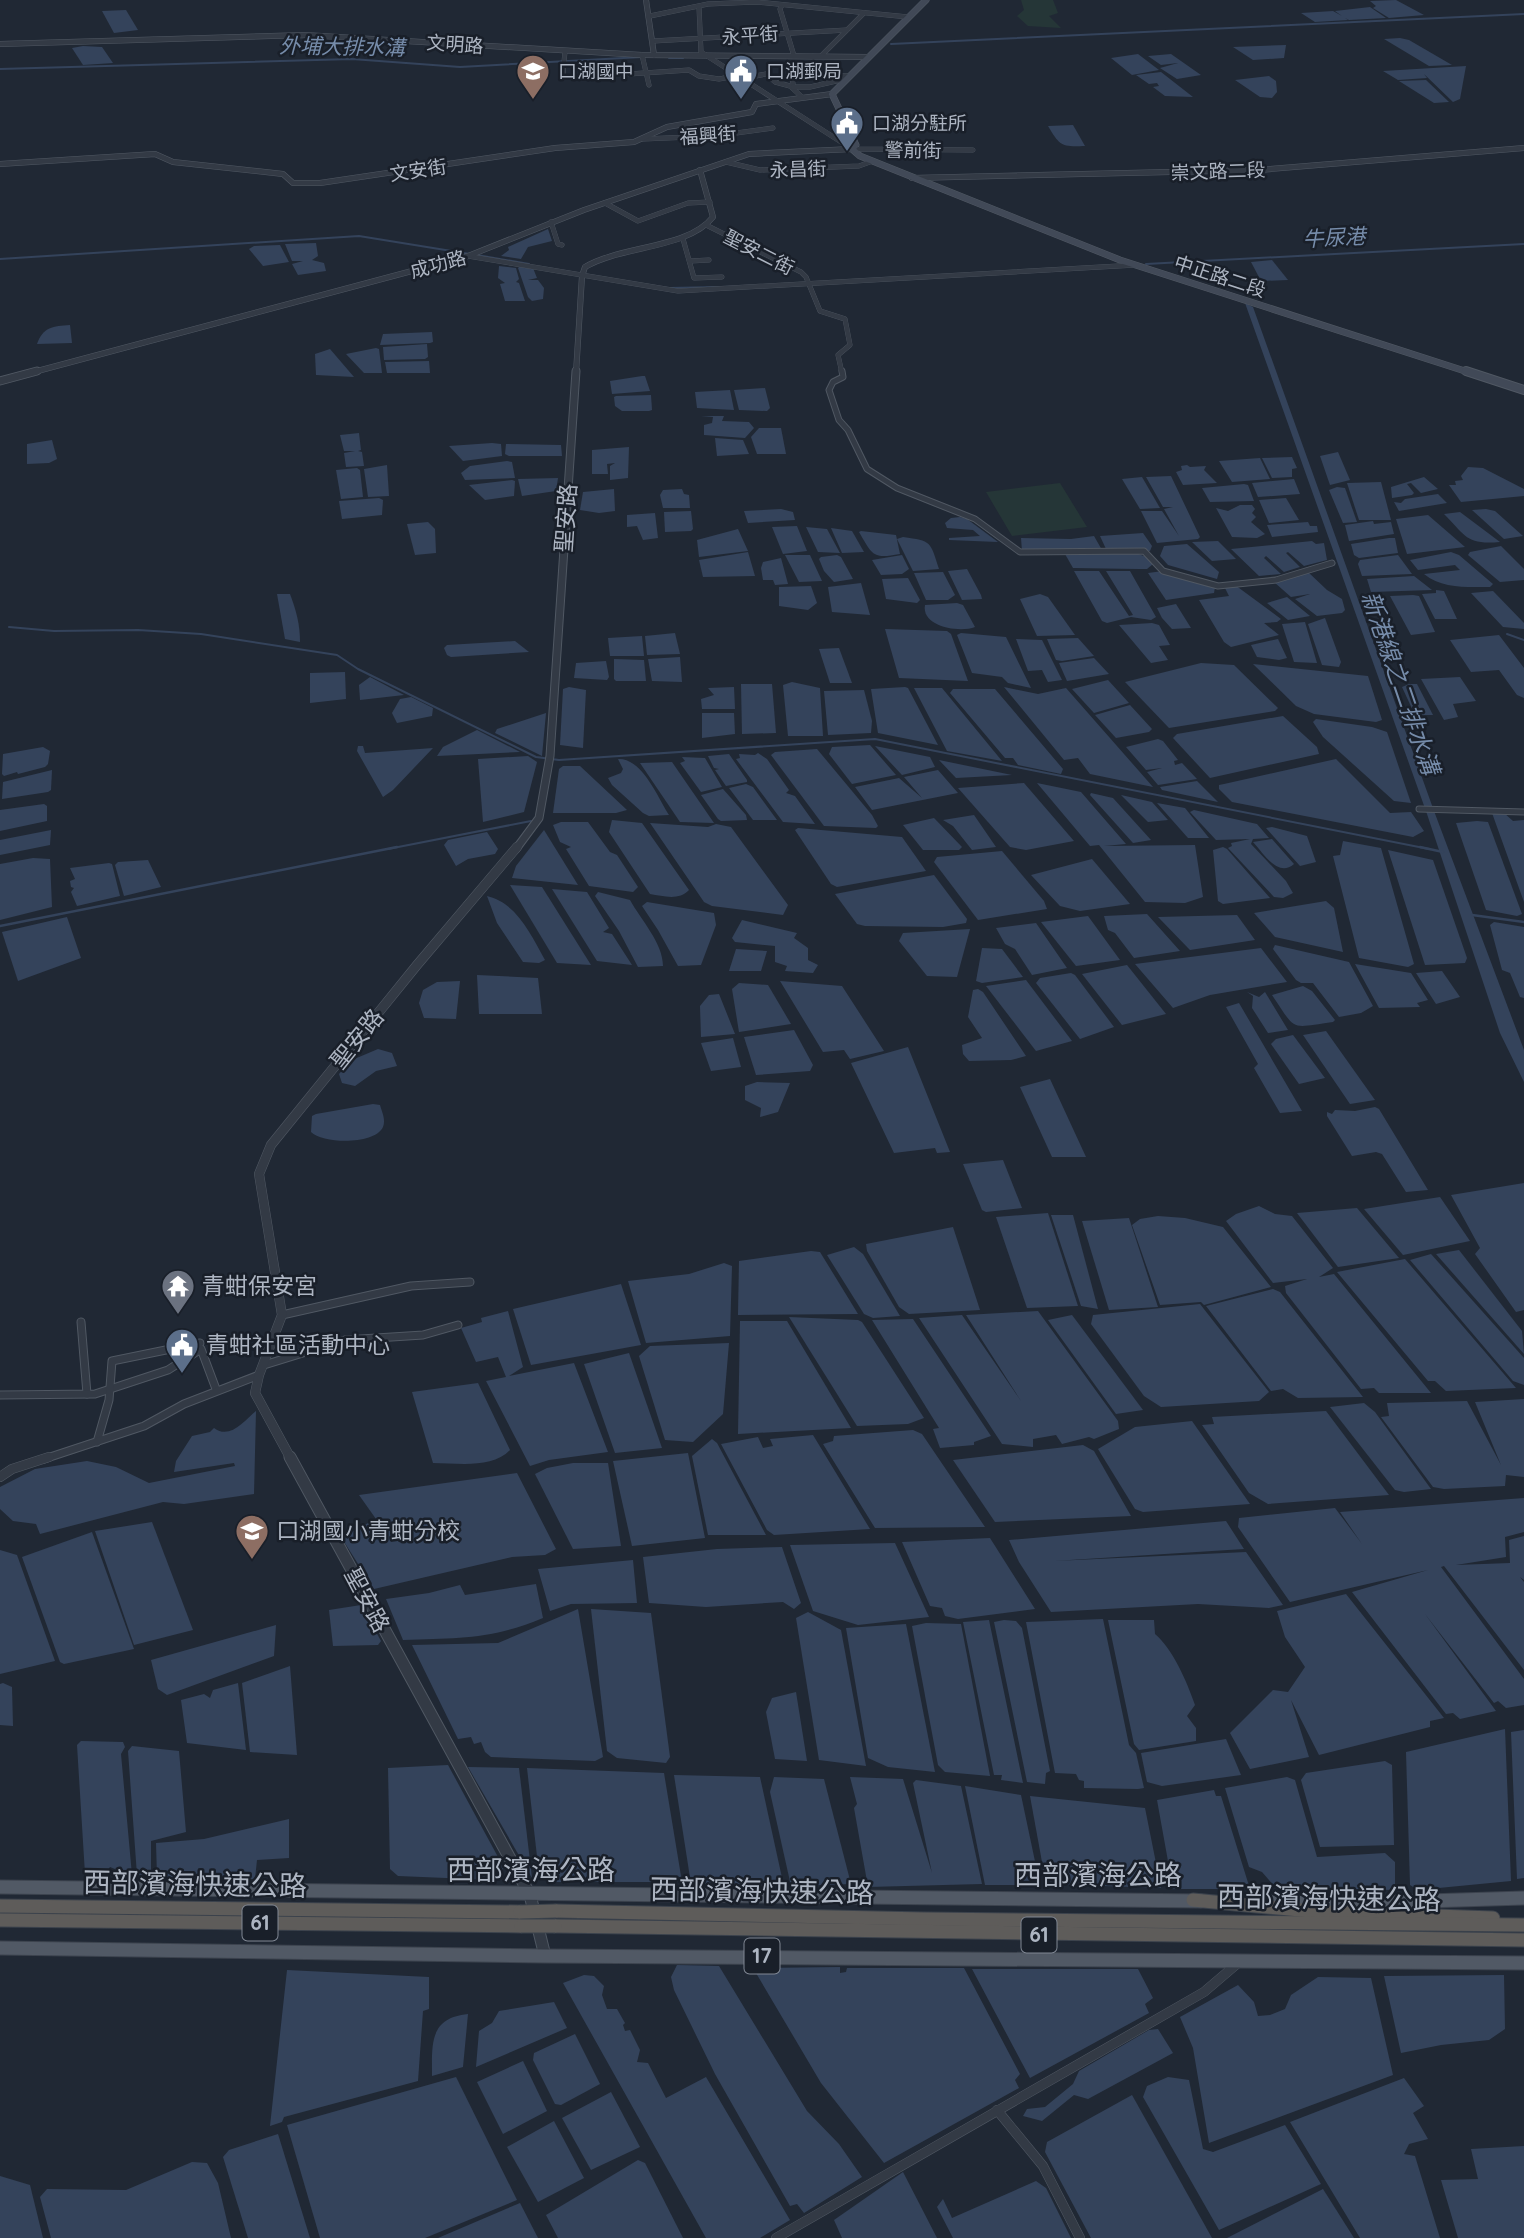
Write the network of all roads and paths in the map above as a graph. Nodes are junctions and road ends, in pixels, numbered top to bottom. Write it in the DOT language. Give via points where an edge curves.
graph roads {
  1 [pos="646,0"];
  2 [pos="926,0"];
  3 [pos="782,5"];
  4 [pos="699,7"];
  5 [pos="864,13"];
  6 [pos="650,16"];
  7 [pos="908,17"];
  8 [pos="847,30"];
  9 [pos="786,32"];
  10 [pos="699,38"];
  11 [pos="653,41"];
  12 [pos="0,44"];
  13 [pos="565,51"];
  14 [pos="642,55"];
  15 [pos="654,55"];
  16 [pos="706,55"];
  17 [pos="794,56"];
  18 [pos="821,56"];
  19 [pos="868,57"];
  20 [pos="647,72"];
  21 [pos="564,74"];
  22 [pos="629,74"];
  23 [pos="805,74"];
  24 [pos="792,75"];
  25 [pos="738,77"];
  26 [pos="847,78"];
  27 [pos="649,85"];
  28 [pos="791,86"];
  29 [pos="832,94"];
  30 [pos="802,97"];
  31 [pos="774,101"];
  32 [pos="773,128"];
  33 [pos="643,139"];
  34 [pos="1524,148"];
  35 [pos="852,149"];
  36 [pos="973,150"];
  37 [pos="726,162"];
  38 [pos="870,162"];
  39 [pos="0,164"];
  40 [pos="700,170"];
  41 [pos="912,178"];
  42 [pos="710,202"];
  43 [pos="605,203"];
  44 [pos="551,222"];
  45 [pos="708,226"];
  46 [pos="683,239"];
  47 [pos="562,245"];
  48 [pos="472,255"];
  49 [pos="690,261"];
  50 [pos="709,261"];
  51 [pos="1137,265"];
  52 [pos="582,276"];
  53 [pos="722,277"];
  54 [pos="808,282"];
  55 [pos="0,381"];
  56 [pos="1524,390"];
  57 [pos="1332,563"];
  58 [pos="1419,809"];
  59 [pos="1524,812"];
  60 [pos="470,1282"];
  61 [pos="282,1315"];
  62 [pos="81,1322"];
  63 [pos="458,1325"];
  64 [pos="200,1343"];
  65 [pos="264,1365"];
  66 [pos="259,1375"];
  67 [pos="111,1389"];
  68 [pos="216,1389"];
  69 [pos="87,1394"];
  70 [pos="0,1395"];
  71 [pos="97,1442"];
  72 [pos="0,1477"];
  73 [pos="0,1887"];
  74 [pos="530,1895"];
  75 [pos="1524,1898"];
  76 [pos="1193,1900"];
  77 [pos="0,1906"];
  78 [pos="555,1918"];
  79 [pos="520,1919"];
  80 [pos="0,1920"];
  81 [pos="1524,1923"];
  82 [pos="1524,1940"];
  83 [pos="0,1948"];
  84 [pos="545,1956"];
  85 [pos="1243,1960"];
  86 [pos="1524,1963"];
  87 [pos="997,2110"];
  88 [pos="776,2238"];
  89 [pos="1080,2238"];
  1 -- 6 [label="street"];
  2 -- 7 [label="main road"];
  3 -- 4 [label="street" via="756,2"];
  3 -- 5 [label="street"];
  3 -- 9 [label="street"];
  4 -- 6 [label="street"];
  4 -- 10 [label="street"];
  5 -- 7 [label="street"];
  5 -- 8 [label="street"];
  6 -- 11 [label="street"];
  7 -- 19 [label="main road"];
  8 -- 9 [label="street, 永平街"];
  8 -- 18 [label="street"];
  9 -- 10 [label="street, 永平街"];
  9 -- 17 [label="street"];
  10 -- 11 [label="street, 永平街"];
  10 -- 16 [label="street"];
  11 -- 15 [label="street"];
  12 -- 13 [label="street, 文明路" via="305,35"];
  13 -- 14 [label="street, 文明路"];
  13 -- 21 [label="street"];
  14 -- 15 [label="street, 文明路"];
  14 -- 20 [label="street"];
  15 -- 16 [label="street, 文明路"];
  16 -- 17 [label="street, 文明路"];
  16 -- 25 [label="street"];
  17 -- 18 [label="street, 文明路"];
  18 -- 19 [label="street, 文明路"];
  19 -- 26 [label="main road"];
  20 -- 22 [label="street"];
  20 -- 25 [label="street" via="689,70 719,79"];
  20 -- 27 [label="street"];
  23 -- 26 [label="street"];
  24 -- 28 [label="street"];
  25 -- 28 [label="street" via="766,74"];
  25 -- 31 [label="street"];
  26 -- 28 [label="street" via="810,87"];
  26 -- 29 [label="main road"];
  28 -- 30 [label="street"];
  29 -- 30 [label="street"];
  29 -- 35 [label="main road" via="856,145"];
  30 -- 31 [label="street"];
  31 -- 33 [label="street, 文安街" via="756,104 752,112 667,127"];
  31 -- 35 [label="street"];
  32 -- 33 [label="street, 福興街"];
  33 -- 39 [label="street, 文安街" via="310,183 293,183 274,172 173,162 155,153"];
  34 -- 41 [label="street, 崇文路二段" via="1270,170"];
  35 -- 36 [label="street, 警前街"];
  35 -- 37 [label="street, 成功路" via="768,151"];
  35 -- 38 [label="main road, 中正路二段"];
  37 -- 38 [label="street, 永昌街" via="768,170"];
  37 -- 40 [label="street, 成功路"];
  38 -- 41 [label="main road, 中正路二段"];
  40 -- 42 [label="street"];
  40 -- 43 [label="street, 成功路"];
  41 -- 51 [label="main road, 中正路二段"];
  42 -- 43 [label="street" via="688,203 638,221"];
  42 -- 45 [label="street" via="713,218"];
  43 -- 44 [label="street, 成功路"];
  44 -- 47 [label="street"];
  44 -- 48 [label="street, 成功路"];
  45 -- 46 [label="street"];
  45 -- 54 [label="street, 聖安二街" via="801,272"];
  46 -- 49 [label="street"];
  46 -- 52 [label="street" via="650,244 590,264"];
  48 -- 52 [label="street"];
  48 -- 55 [label="street, 成功路"];
  49 -- 50 [label="street"];
  49 -- 53 [label="street, 聖安二街" via="694,278"];
  51 -- 54 [label="street"];
  51 -- 56 [label="main road, 中正路二段"];
  52 -- 54 [label="street" via="678,291"];
  52 -- 61 [label="street, 聖安路" via="550,755 539,818 271,1145 258,1174"];
  54 -- 57 [label="street" via="820,311 845,319 850,345 838,355 843,377 832,382 829,390 838,420 848,430 867,469 898,488 975,519 1020,552 1144,551 1163,571 1216,586 1276,580"];
  58 -- 59 [label="street"];
  60 -- 61 [label="street" via="411,1286"];
  61 -- 65 [label="street, 聖安路"];
  62 -- 69 [label="street"];
  63 -- 65 [label="street" via="423,1335 345,1340"];
  64 -- 67 [label="street" via="112,1361"];
  65 -- 66 [label="street, 聖安路"];
  66 -- 68 [label="street"];
  66 -- 74 [label="street, 聖安路" via="255,1393"];
  67 -- 68 [label="street" via="168,1370 201,1349"];
  67 -- 69 [label="street"];
  67 -- 71 [label="street"];
  68 -- 71 [label="street" via="144,1426"];
  69 -- 70 [label="street"];
  71 -- 72 [label="street"];
  73 -- 74 [label="main road, 西部濱海公路"];
  74 -- 76 [label="main road, 西部濱海公路"];
  74 -- 84 [label="street, 聖安路"];
  75 -- 76 [label="main road, 西部濱海公路" via="1362,1903"];
  76 -- 81 [label="highway"];
  77 -- 79 [label="highway, 西部濱海快速公路 / 61"];
  78 -- 79 [label="highway, 西部濱海快速公路 / 61, bridge"];
  78 -- 81 [label="highway, 西部濱海快速公路 / 61"];
  78 -- 82 [label="highway, 西部濱海快速公路 / 61"];
  79 -- 80 [label="highway, 西部濱海快速公路 / 61"];
  83 -- 84 [label="main road, 17"];
  84 -- 85 [label="main road, 17"];
  85 -- 86 [label="main road, 17"];
  85 -- 87 [label="street" via="1204,1992"];
  87 -- 88 [label="street"];
  87 -- 89 [label="street" via="1043,2166"];
}
